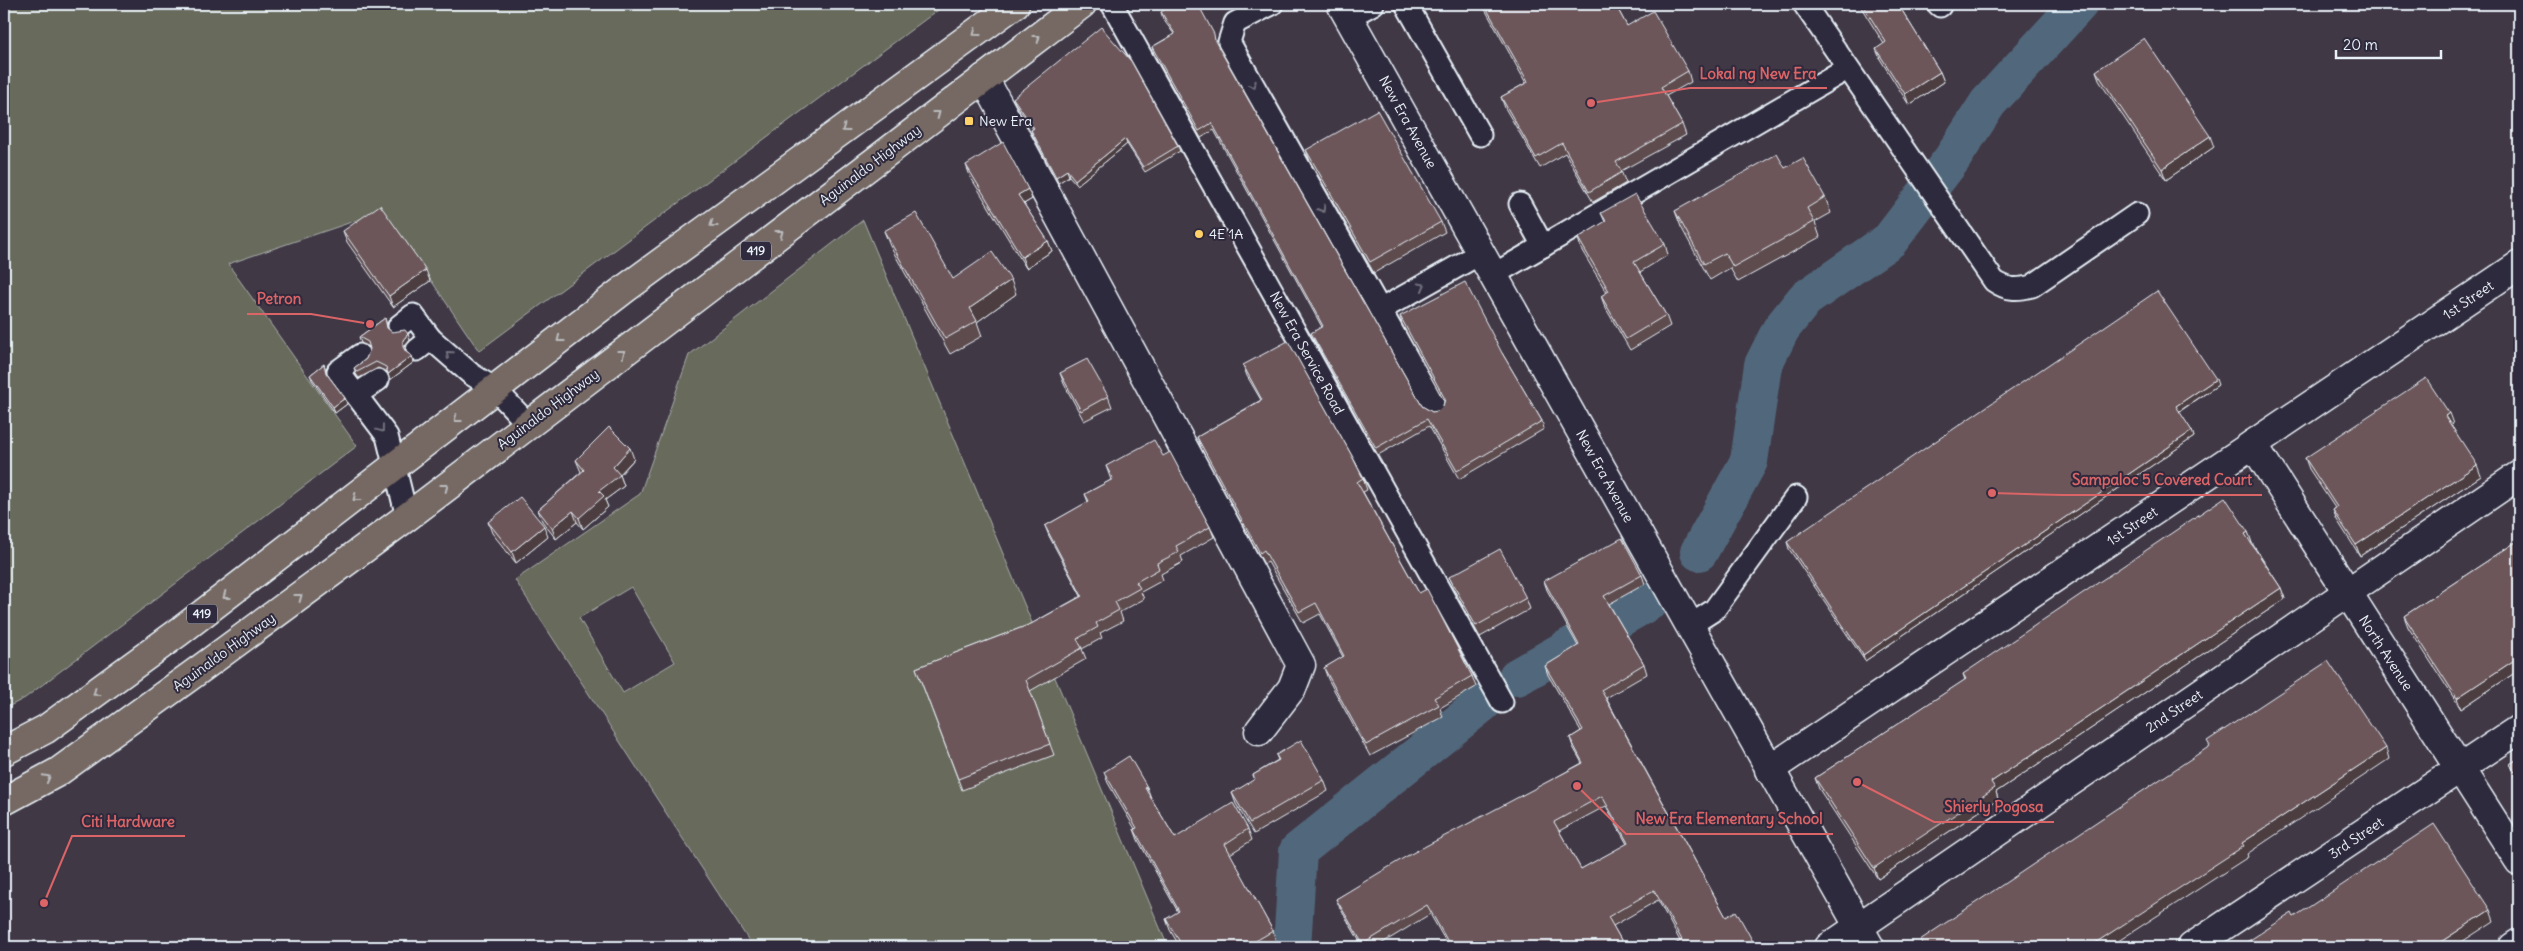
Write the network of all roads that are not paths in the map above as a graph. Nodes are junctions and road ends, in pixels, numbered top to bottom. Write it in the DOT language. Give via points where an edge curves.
graph roads {
  1 [pos="1015,4"];
  2 [pos="1082,4"];
  3 [pos="1112,4"];
  4 [pos="1272,4"];
  5 [pos="1373,4"];
  6 [pos="1406,4"];
  7 [pos="1804,4"];
  8 [pos="1345,10"];
  9 [pos="1847,69"];
  10 [pos="984,78"];
  11 [pos="870,110"];
  12 [pos="1480,135"];
  13 [pos="897,145"];
  14 [pos="1520,204"];
  15 [pos="2137,214"];
  16 [pos="1543,246"];
  17 [pos="1487,264"];
  18 [pos="2519,265"];
  19 [pos="1380,310"];
  20 [pos="399,326"];
  21 [pos="360,355"];
  22 [pos="378,380"];
  23 [pos="495,389"];
  24 [pos="356,395"];
  25 [pos="1434,407"];
  26 [pos="528,424"];
  27 [pos="2253,444"];
  28 [pos="394,468"];
  29 [pos="2519,475"];
  30 [pos="1796,497"];
  31 [pos="406,517"];
  32 [pos="2348,593"];
  33 [pos="1689,626"];
  34 [pos="1502,702"];
  35 [pos="2519,729"];
  36 [pos="1259,731"];
  37 [pos="4,751"];
  38 [pos="2460,769"];
  39 [pos="1769,770"];
  40 [pos="4,801"];
  41 [pos="2519,861"];
  42 [pos="1864,938"];
  43 [pos="2519,943"];
  44 [pos="1829,947"];
  45 [pos="2192,947"];
  46 [pos="2513,947"];
  1 -- 11 [label="main road, 419, one-way"];
  10 -- 2 [label="main road, Aguinaldo Highway / 419, one-way"];
  3 -- 34 [label="lane, New Era Service Road"];
  4 -- 19 [label="lane, one-way" via="1235,24 1229,42"];
  5 -- 8 [label="lane"];
  6 -- 12 [label="lane"];
  7 -- 9 [label="lane"];
  8 -- 17 [label="street, New Era Avenue"];
  9 -- 15 [label="lane" via="1994,281 2002,287 2032,286"];
  9 -- 16 [label="lane"];
  13 -- 10 [label="main road, Aguinaldo Highway / 419, one-way"];
  10 -- 36 [label="street" via="1301,665 1292,688"];
  11 -- 13 [label="main road"];
  11 -- 23 [label="main road, 419, one-way" via="626,288"];
  26 -- 13 [label="main road, Aguinaldo Highway / 419, one-way"];
  14 -- 16 [label="lane"];
  16 -- 17 [label="lane"];
  19 -- 17 [label="lane, one-way"];
  17 -- 33 [label="street, New Era Avenue"];
  18 -- 27 [label="street, 1st Street"];
  19 -- 25 [label="lane"];
  23 -- 20 [label="lane, one-way" via="424,345 413,315"];
  21 -- 24 [label="lane" via="338,371"];
  22 -- 24 [label="lane"];
  23 -- 26 [label="lane"];
  23 -- 28 [label="main road, 419, one-way"];
  24 -- 28 [label="lane, one-way" via="387,436"];
  31 -- 26 [label="main road, Aguinaldo Highway / 419, one-way"];
  27 -- 32 [label="street, North Avenue"];
  27 -- 39 [label="street, 1st Street"];
  28 -- 31 [label="lane"];
  28 -- 37 [label="main road, 419, one-way" via="46,729"];
  29 -- 32 [label="street, 2nd Street"];
  30 -- 33 [label="lane" via="1714,610"];
  40 -- 31 [label="main road, Aguinaldo Highway / 419, one-way" via="65,767"];
  32 -- 38 [label="street, North Avenue"];
  32 -- 42 [label="street, 2nd Street"];
  33 -- 39 [label="street, New Era Avenue"];
  35 -- 38 [label="street, 3rd Street"];
  38 -- 41 [label="street, North Avenue"];
  38 -- 45 [label="street, 3rd Street"];
  39 -- 42 [label="street, New Era Avenue"];
  42 -- 44 [label="street, 2nd Street"];
  43 -- 46 [label="street"];
}
